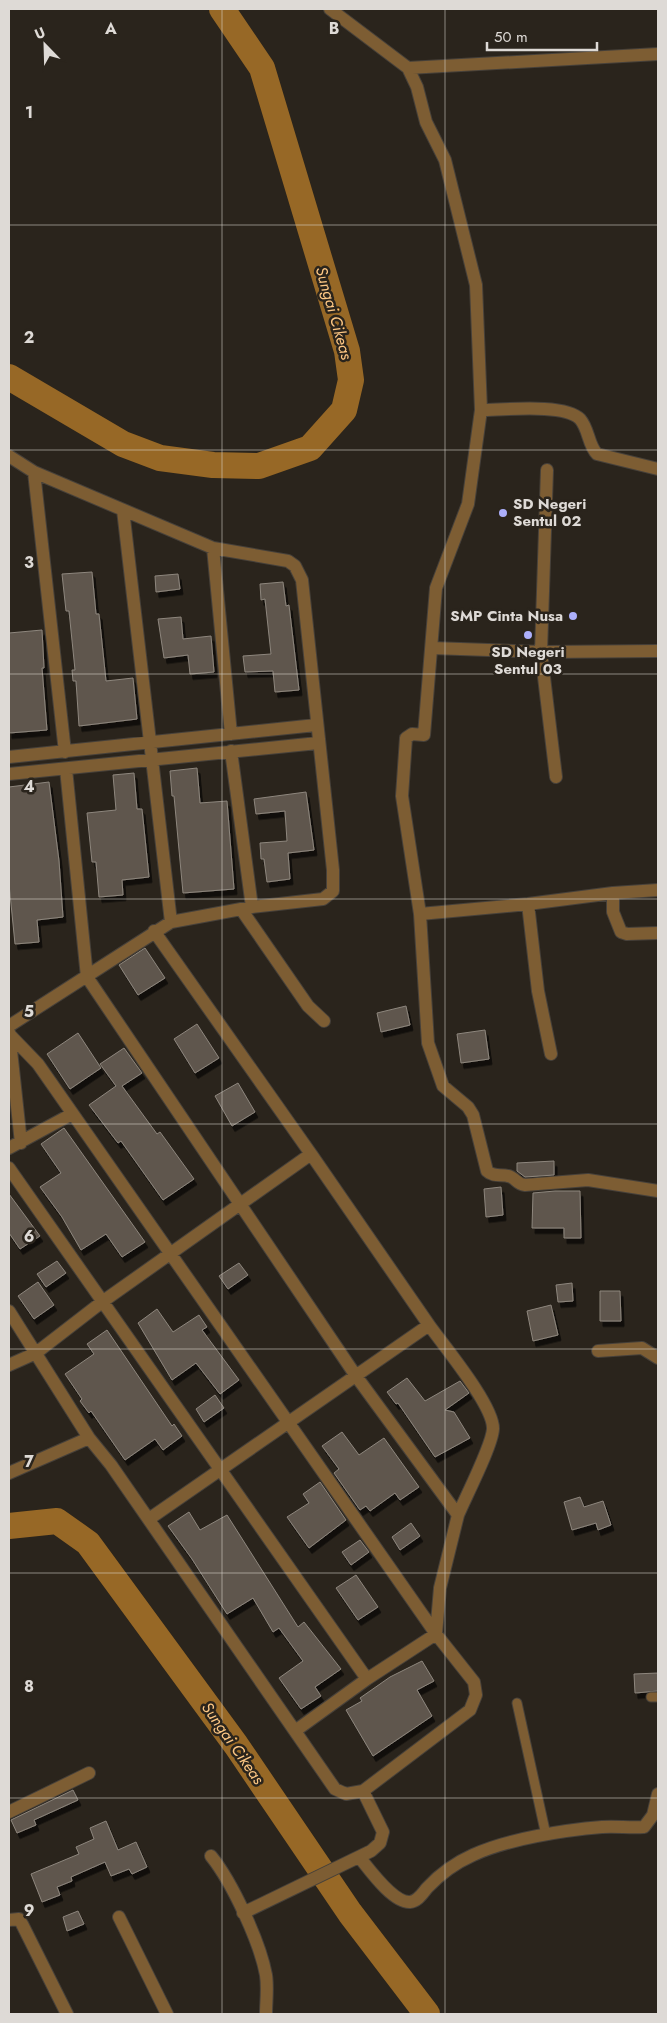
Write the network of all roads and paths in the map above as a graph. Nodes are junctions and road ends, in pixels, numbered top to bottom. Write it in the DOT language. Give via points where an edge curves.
graph roads {
  1 [pos="330,9"];
  2 [pos="658,54"];
  3 [pos="408,68"];
  4 [pos="481,410"];
  5 [pos="9,456"];
  6 [pos="658,469"];
  7 [pos="547,470"];
  8 [pos="34,472"];
  9 [pos="123,510"];
  10 [pos="213,548"];
  11 [pos="432,648"];
  12 [pos="658,651"];
  13 [pos="541,652"];
  14 [pos="316,725"];
  15 [pos="231,734"];
  16 [pos="150,743"];
  17 [pos="318,743"];
  18 [pos="231,751"];
  19 [pos="64,752"];
  20 [pos="9,758"];
  21 [pos="152,760"];
  22 [pos="66,769"];
  23 [pos="9,774"];
  24 [pos="556,777"];
  25 [pos="658,890"];
  26 [pos="613,893"];
  27 [pos="528,904"];
  28 [pos="247,908"];
  29 [pos="420,914"];
  30 [pos="170,922"];
  31 [pos="154,931"];
  32 [pos="658,933"];
  33 [pos="86,977"];
  34 [pos="324,1021"];
  35 [pos="9,1030"];
  36 [pos="551,1054"];
  37 [pos="72,1114"];
  38 [pos="15,1145"];
  39 [pos="311,1154"];
  40 [pos="9,1168"];
  41 [pos="658,1191"];
  42 [pos="241,1203"];
  43 [pos="170,1254"];
  44 [pos="102,1302"];
  45 [pos="9,1311"];
  46 [pos="428,1325"];
  47 [pos="598,1351"];
  48 [pos="36,1353"];
  49 [pos="658,1358"];
  50 [pos="9,1365"];
  51 [pos="356,1376"];
  52 [pos="289,1423"];
  53 [pos="89,1438"];
  54 [pos="221,1472"];
  55 [pos="9,1473"];
  56 [pos="458,1515"];
  57 [pos="149,1519"];
  58 [pos="436,1634"];
  59 [pos="367,1678"];
  60 [pos="517,1703"];
  61 [pos="295,1731"];
  62 [pos="89,1773"];
  63 [pos="363,1791"];
  64 [pos="658,1794"];
  65 [pos="9,1812"];
  66 [pos="546,1835"];
  67 [pos="211,1856"];
  68 [pos="356,1860"];
  69 [pos="243,1913"];
  70 [pos="119,1916"];
  71 [pos="9,1920"];
  72 [pos="68,2014"];
  73 [pos="167,2014"];
  74 [pos="266,2014"];
  1 -- 3 [label="street"];
  2 -- 3 [label="street"];
  3 -- 4 [label="street" via="417,87 426,122 450,173 471,259 478,304"];
  4 -- 6 [label="street" via="546,409 575,416 585,427 597,454"];
  4 -- 11 [label="street" via="468,504 436,588"];
  5 -- 8 [label="street"];
  7 -- 13 [label="street"];
  8 -- 9 [label="street"];
  8 -- 19 [label="street"];
  9 -- 10 [label="street"];
  9 -- 16 [label="street"];
  10 -- 14 [label="street" via="277,557 294,566 304,591"];
  10 -- 15 [label="street"];
  11 -- 13 [label="street"];
  11 -- 29 [label="street" via="424,735 412,734 406,738 402,796"];
  12 -- 13 [label="street"];
  13 -- 24 [label="street"];
  14 -- 15 [label="street"];
  14 -- 17 [label="street"];
  15 -- 16 [label="street"];
  16 -- 19 [label="street"];
  16 -- 21 [label="street"];
  17 -- 18 [label="street"];
  17 -- 28 [label="street" via="333,891 323,898"];
  18 -- 21 [label="street"];
  18 -- 28 [label="street"];
  19 -- 20 [label="street"];
  21 -- 22 [label="street"];
  21 -- 30 [label="street"];
  22 -- 23 [label="street"];
  22 -- 33 [label="street"];
  25 -- 26 [label="street"];
  26 -- 27 [label="street"];
  26 -- 32 [label="street" via="615,920 620,932"];
  27 -- 29 [label="street"];
  27 -- 36 [label="street" via="540,1008"];
  28 -- 30 [label="street"];
  28 -- 34 [label="street" via="308,1006"];
  29 -- 41 [label="street" via="428,1043 443,1086 473,1115 487,1171 492,1175 510,1176 519,1185 588,1180"];
  30 -- 31 [label="street"];
  31 -- 33 [label="street"];
  31 -- 39 [label="street"];
  33 -- 35 [label="street"];
  33 -- 42 [label="street"];
  35 -- 37 [label="street" via="38,1064"];
  35 -- 38 [label="street"];
  37 -- 38 [label="street"];
  37 -- 43 [label="street"];
  39 -- 42 [label="street"];
  39 -- 46 [label="street"];
  40 -- 44 [label="street"];
  42 -- 43 [label="street"];
  42 -- 51 [label="street"];
  43 -- 44 [label="street"];
  43 -- 52 [label="street"];
  44 -- 48 [label="street"];
  44 -- 54 [label="street"];
  45 -- 48 [label="street"];
  46 -- 51 [label="street"];
  46 -- 56 [label="street" via="479,1395 492,1422 491,1440"];
  47 -- 49 [label="street" via="642,1348"];
  48 -- 50 [label="street"];
  48 -- 53 [label="street"];
  51 -- 52 [label="street"];
  51 -- 56 [label="street"];
  52 -- 54 [label="street"];
  52 -- 58 [label="street"];
  53 -- 55 [label="street"];
  53 -- 57 [label="street"];
  54 -- 57 [label="street"];
  54 -- 59 [label="street"];
  56 -- 58 [label="street" via="440,1588"];
  57 -- 61 [label="street"];
  58 -- 59 [label="street"];
  58 -- 63 [label="street" via="474,1682 476,1699 460,1719"];
  59 -- 61 [label="street"];
  60 -- 66 [label="lane"];
  61 -- 63 [label="street" via="335,1789 346,1794"];
  62 -- 65 [label="street"];
  63 -- 68 [label="street" via="383,1832 380,1843"];
  64 -- 66 [label="street" via="653,1815 644,1827 603,1827"];
  66 -- 68 [label="street" via="473,1855 441,1873 420,1898 410,1902 391,1893"];
  67 -- 69 [label="street"];
  68 -- 69 [label="street"];
  69 -- 74 [label="street" via="266,1977"];
  70 -- 73 [label="street"];
  71 -- 72 [label="street" via="19,1919"];
}
